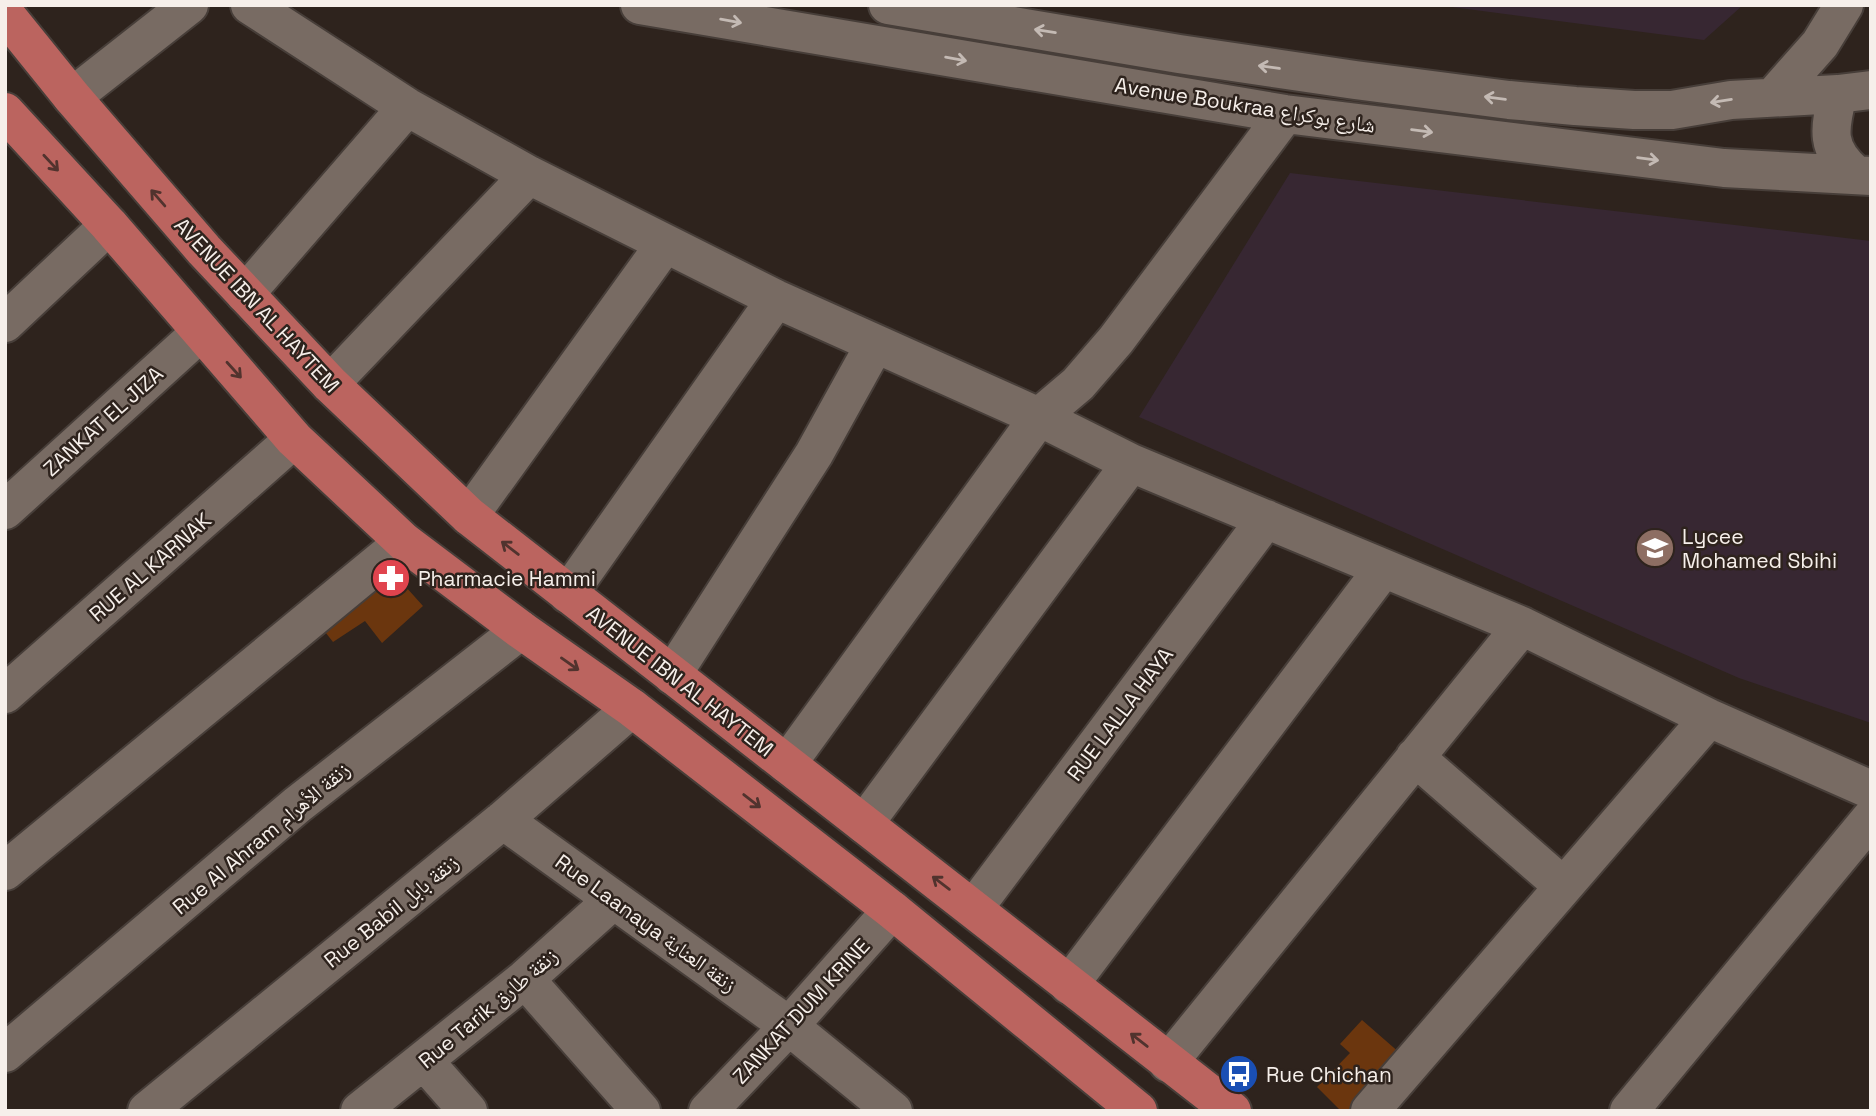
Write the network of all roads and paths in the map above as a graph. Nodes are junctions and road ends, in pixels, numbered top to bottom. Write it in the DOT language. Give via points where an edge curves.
graph roads {
  1 [pos="189,5"];
  2 [pos="250,5"];
  3 [pos="640,5"];
  4 [pos="888,5"];
  5 [pos="1844,5"];
  6 [pos="1862,5"];
  7 [pos="1871,12"];
  8 [pos="5,14"];
  9 [pos="1854,92"];
  10 [pos="1774,96"];
  11 [pos="72,97"];
  12 [pos="407,107"];
  13 [pos="1285,114"];
  14 [pos="11,130"];
  15 [pos="529,175"];
  16 [pos="1863,175"];
  17 [pos="109,225"];
  18 [pos="665,244"];
  19 [pos="245,294"];
  20 [pos="776,299"];
  21 [pos="5,323"];
  22 [pos="201,332"];
  23 [pos="875,344"];
  24 [pos="330,384"];
  25 [pos="1039,417"];
  26 [pos="294,439"];
  27 [pos="1131,463"];
  28 [pos="5,510"];
  29 [pos="469,516"];
  30 [pos="1266,519"];
  31 [pos="404,542"];
  32 [pos="1383,569"];
  33 [pos="568,594"];
  34 [pos="1521,625"];
  35 [pos="521,630"];
  36 [pos="673,675"];
  37 [pos="5,694"];
  38 [pos="632,708"];
  39 [pos="1709,718"];
  40 [pos="1415,757"];
  41 [pos="787,764"];
  42 [pos="1871,790"];
  43 [pos="1871,818"];
  44 [pos="503,820"];
  45 [pos="864,824"];
  46 [pos="5,871"];
  47 [pos="1563,886"];
  48 [pos="612,901"];
  49 [pos="974,908"];
  50 [pos="892,910"];
  51 [pos="525,979"];
  52 [pos="1069,985"];
  53 [pos="789,1026"];
  54 [pos="5,1052"];
  55 [pos="425,1061"];
  56 [pos="1168,1063"];
  57 [pos="147,1111"];
  58 [pos="360,1111"];
  59 [pos="468,1111"];
  60 [pos="641,1111"];
  61 [pos="708,1111"];
  62 [pos="893,1111"];
  63 [pos="1138,1111"];
  64 [pos="1232,1111"];
  65 [pos="1370,1111"];
  66 [pos="1629,1111"];
  1 -- 11 [label="street"];
  2 -- 12 [label="street"];
  3 -- 13 [label="street, Avenue Boukraa شارع بوكراع, one-way"];
  10 -- 4 [label="street, Avenue Boukraa شارع بوكراع, one-way" via="1672,110 1509,100 1193,56"];
  5 -- 10 [label="street" via="1821,44"];
  6 -- 7 [label="street"];
  8 -- 11 [label="main road, AVENUE IBN AL HAYTEM"];
  9 -- 10 [label="street, Avenue Boukraa شارع بوكراع"];
  9 -- 16 [label="street" via="1830,134 1838,157"];
  19 -- 11 [label="main road, AVENUE IBN AL HAYTEM, one-way"];
  12 -- 15 [label="street"];
  12 -- 19 [label="street"];
  13 -- 16 [label="street, Avenue Boukraa شارع بوكراع, one-way" via="1724,168"];
  13 -- 25 [label="street" via="1116,340 1078,384"];
  14 -- 17 [label="main road, one-way"];
  15 -- 18 [label="street"];
  15 -- 24 [label="street"];
  17 -- 21 [label="street"];
  17 -- 22 [label="main road"];
  18 -- 20 [label="street"];
  18 -- 29 [label="street"];
  19 -- 24 [label="main road, AVENUE IBN AL HAYTEM"];
  20 -- 23 [label="street"];
  20 -- 33 [label="street"];
  22 -- 26 [label="main road, one-way"];
  22 -- 28 [label="street, ZANKAT EL JIZA"];
  23 -- 25 [label="street"];
  23 -- 36 [label="street" via="814,454"];
  24 -- 29 [label="main road, AVENUE IBN AL HAYTEM"];
  25 -- 27 [label="street"];
  25 -- 41 [label="street"];
  26 -- 31 [label="main road"];
  26 -- 37 [label="street, RUE AL KARNAK"];
  27 -- 30 [label="street"];
  27 -- 45 [label="street"];
  33 -- 29 [label="main road, AVENUE IBN AL HAYTEM, one-way"];
  30 -- 32 [label="street"];
  30 -- 49 [label="street, RUE LALLA HAYA"];
  31 -- 35 [label="main road"];
  31 -- 46 [label="street"];
  32 -- 34 [label="street"];
  32 -- 52 [label="street"];
  33 -- 36 [label="main road, AVENUE IBN AL HAYTEM"];
  34 -- 39 [label="street"];
  34 -- 40 [label="street"];
  35 -- 38 [label="main road, one-way"];
  35 -- 54 [label="street, Rue Al Ahram زنقة الأهرام" via="297,806"];
  36 -- 41 [label="main road, AVENUE IBN AL HAYTEM"];
  38 -- 44 [label="street, Rue Babil زنقة بابل"];
  38 -- 50 [label="main road, one-way"];
  39 -- 42 [label="street"];
  39 -- 47 [label="street"];
  40 -- 47 [label="street"];
  40 -- 56 [label="street"];
  41 -- 45 [label="main road, AVENUE IBN AL HAYTEM"];
  43 -- 66 [label="street"];
  44 -- 48 [label="street, Rue Laanaya زنقة العناية"];
  44 -- 57 [label="street, Rue Babil زنقة بابل"];
  49 -- 45 [label="main road, AVENUE IBN AL HAYTEM, one-way"];
  47 -- 65 [label="street"];
  48 -- 51 [label="street, Rue Tarik زنقة طارق"];
  48 -- 53 [label="street, Rue Laanaya زنقة العناية"];
  49 -- 52 [label="main road, AVENUE IBN AL HAYTEM"];
  50 -- 53 [label="street, ZANKAT DUM KRINE"];
  50 -- 63 [label="main road"];
  51 -- 55 [label="street, Rue Tarik زنقة طارق"];
  51 -- 60 [label="street"];
  56 -- 52 [label="main road, AVENUE IBN AL HAYTEM, one-way"];
  53 -- 61 [label="street, ZANKAT DUM KRINE"];
  53 -- 62 [label="street, Rue Laanaya زنقة العناية"];
  55 -- 58 [label="street, Rue Tarik زنقة طارق"];
  55 -- 59 [label="street"];
  56 -- 64 [label="main road, AVENUE IBN AL HAYTEM"];
}
